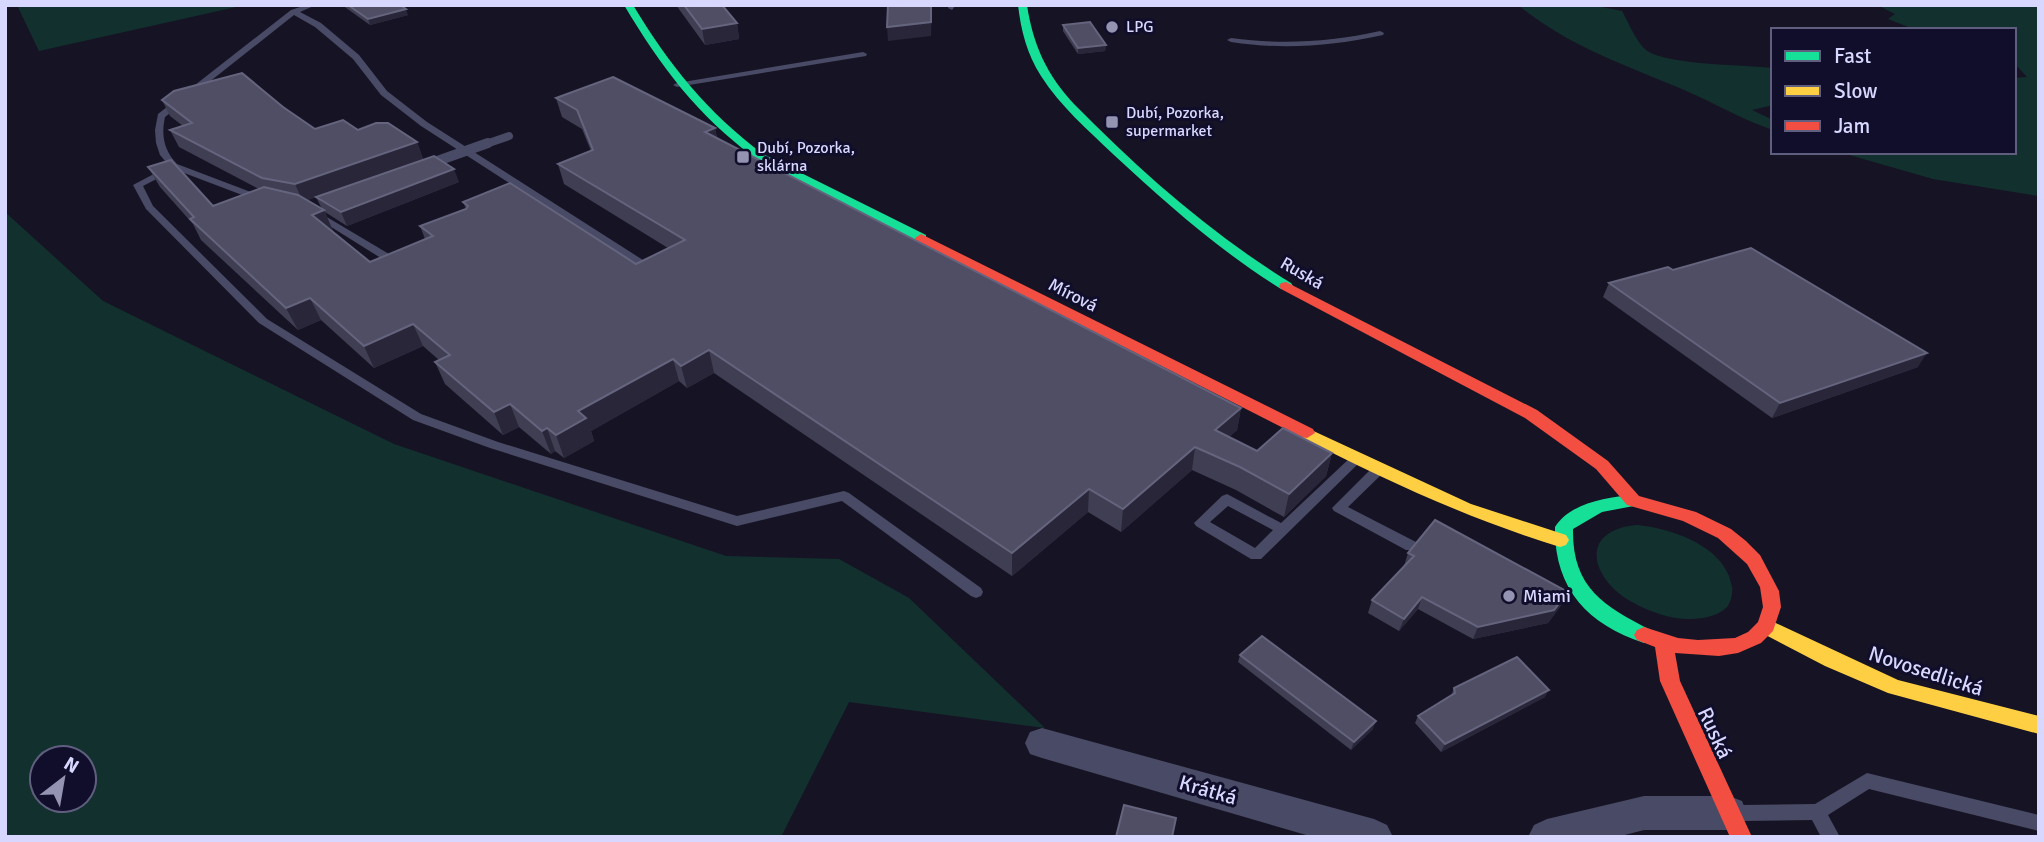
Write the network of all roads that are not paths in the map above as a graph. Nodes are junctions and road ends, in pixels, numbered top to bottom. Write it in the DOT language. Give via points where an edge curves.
graph roads {
  1 [pos="313,5"];
  2 [pos="628,5"];
  3 [pos="1022,5"];
  4 [pos="294,12"];
  5 [pos="1380,33"];
  6 [pos="1231,40"];
  7 [pos="863,54"];
  8 [pos="677,85"];
  9 [pos="509,136"];
  10 [pos="174,166"];
  11 [pos="421,167"];
  12 [pos="271,202"];
  13 [pos="320,203"];
  14 [pos="411,249"];
  15 [pos="653,272"];
  16 [pos="1356,458"];
  17 [pos="1379,470"];
  18 [pos="1633,501"];
  19 [pos="1282,529"];
  20 [pos="1560,540"];
  21 [pos="1410,546"];
  22 [pos="976,592"];
  23 [pos="1767,627"];
  24 [pos="1664,642"];
  25 [pos="2039,725"];
  26 [pos="1042,743"];
  27 [pos="1816,813"];
  28 [pos="2039,823"];
  29 [pos="1735,825"];
  30 [pos="1374,837"];
  31 [pos="1547,837"];
  32 [pos="1831,837"];
  1 -- 4 [label="lane"];
  2 -- 8 [label="main road, Mírová"];
  3 -- 18 [label="main road, Ruská" via="1027,42 1048,82 1188,217 1282,284 1466,377 1547,424 1606,467"];
  4 -- 10 [label="lane" via="160,116 157,132 164,157"];
  4 -- 15 [label="lane" via="318,25 356,57 384,93 424,124"];
  5 -- 6 [label="lane" via="1322,44 1268,46"];
  7 -- 8 [label="lane"];
  8 -- 16 [label="main road, Mírová" via="723,131 784,171"];
  9 -- 11 [label="lane, bridge"];
  10 -- 12 [label="lane"];
  10 -- 22 [label="lane" via="138,185 149,207 263,321 417,417 737,521 844,496"];
  13 -- 14 [label="lane" via="307,208 388,258"];
  16 -- 17 [label="main road, Mírová"];
  16 -- 19 [label="lane"];
  17 -- 20 [label="main road, Mírová" via="1485,515"];
  17 -- 21 [label="lane" via="1339,508"];
  18 -- 20 [label="main road" via="1587,509 1564,527"];
  18 -- 23 [label="main road" via="1665,506 1698,519 1728,536 1752,558 1772,596"];
  19 -- 19 [label="lane" via="1256,555 1201,523 1227,499"];
  20 -- 24 [label="main road" via="1565,568 1579,591 1631,630"];
  23 -- 24 [label="main road" via="1751,640 1727,648 1697,649"];
  23 -- 25 [label="main road, Novosedlická" via="1895,687"];
  24 -- 29 [label="main road, Ruská" via="1670,681"];
  26 -- 30 [label="street, Krátká"];
  27 -- 28 [label="lane" via="1867,781"];
  27 -- 29 [label="lane"];
  27 -- 32 [label="lane"];
  29 -- 31 [label="street" via="1644,813"];
}
